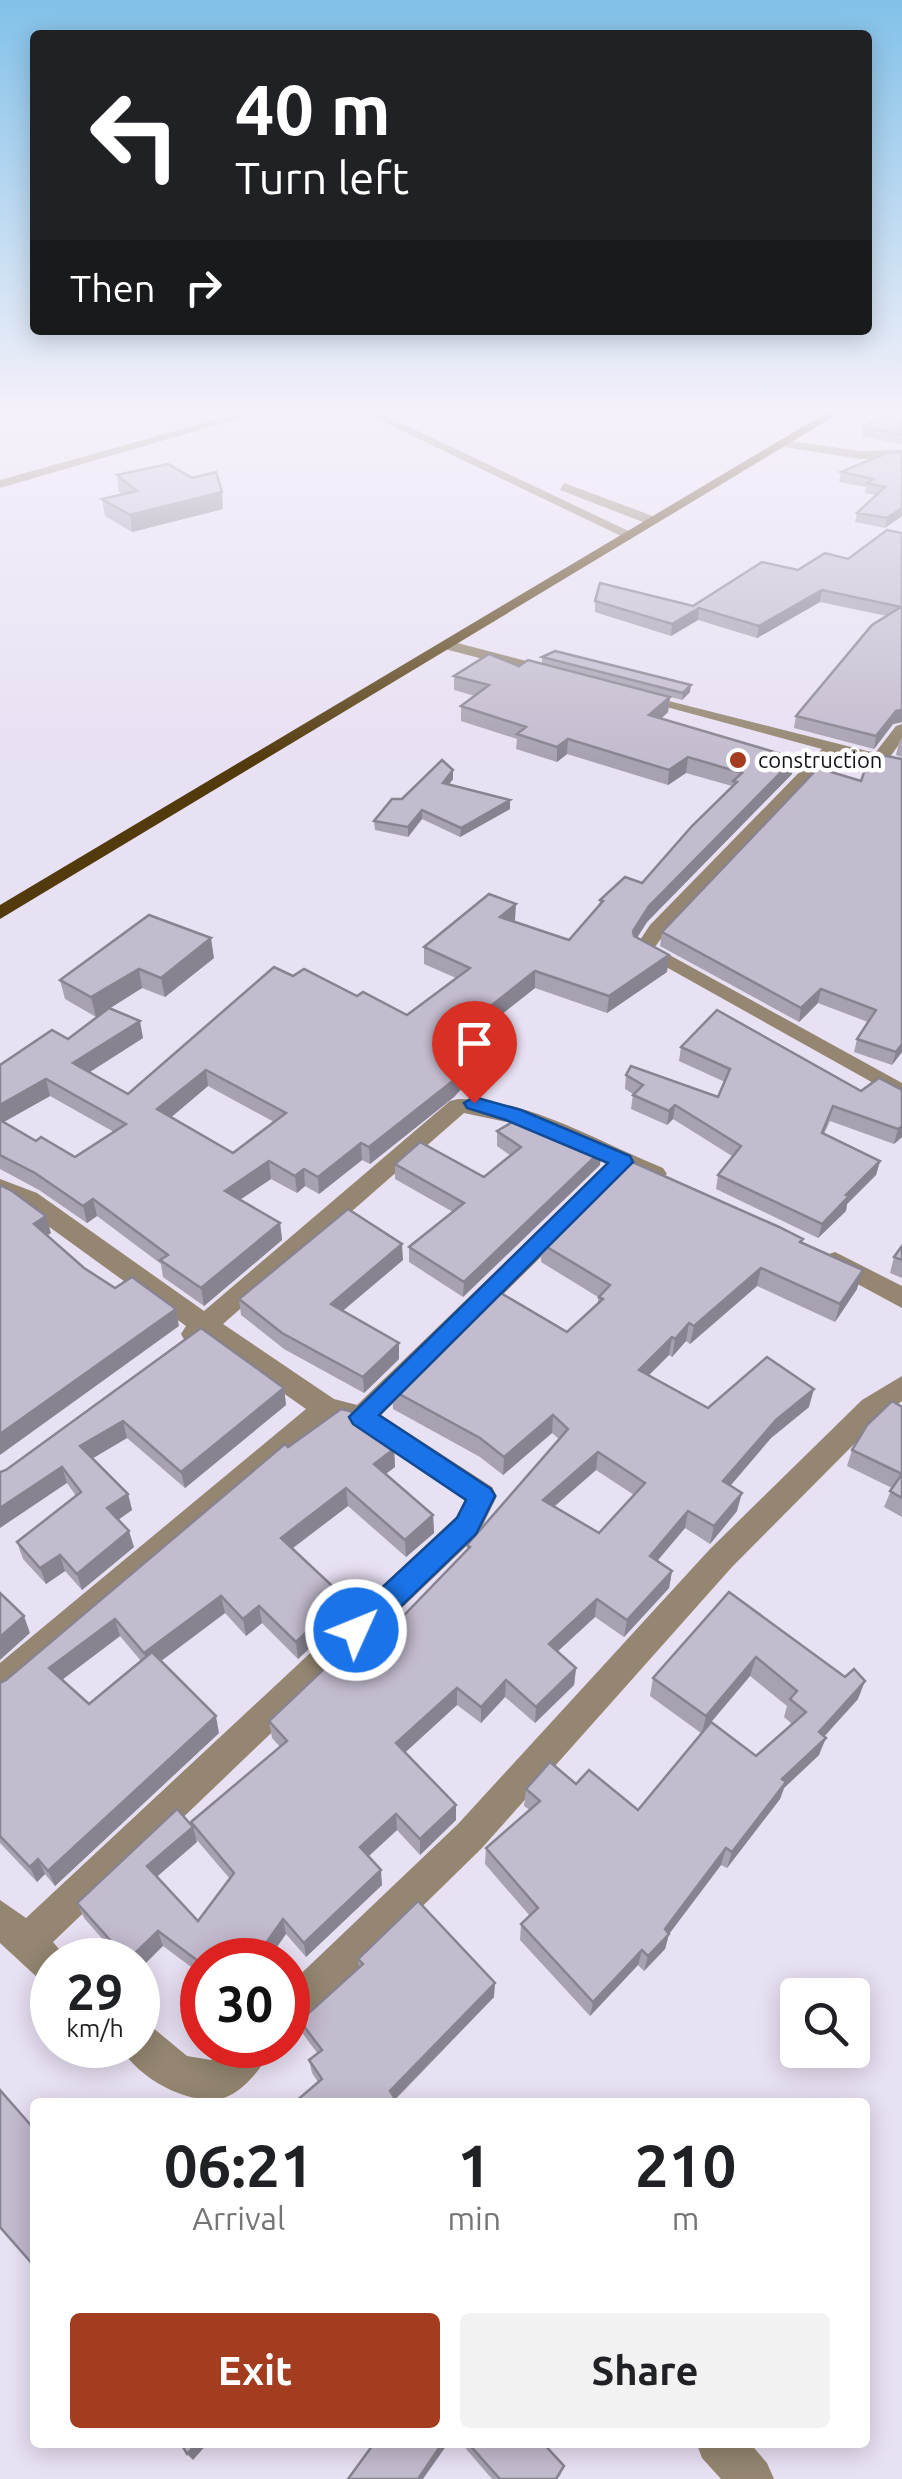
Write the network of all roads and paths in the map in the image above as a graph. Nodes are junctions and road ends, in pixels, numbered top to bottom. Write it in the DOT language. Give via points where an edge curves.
graph roads {
  1 [pos="619,530"];
  2 [pos="636,530"];
  3 [pos="628,534"];
  4 [pos="446,644"];
  5 [pos="575,678"];
  6 [pos="612,688"];
  7 [pos="902,729"];
  8 [pos="834,746"];
  9 [pos="880,758"];
  10 [pos="902,765"];
  11 [pos="0,913"];
  12 [pos="898,1082"];
  13 [pos="622,1162"];
  14 [pos="684,1186"];
  15 [pos="0,1187"];
  16 [pos="816,1252"];
  17 [pos="902,1298"];
  18 [pos="205,1326"];
  19 [pos="174,1349"];
  20 [pos="902,1387"];
  21 [pos="326,1408"];
  22 [pos="362,1417"];
  23 [pos="0,1683"];
  24 [pos="26,1942"];
  25 [pos="310,1991"];
  26 [pos="160,2061"];
  27 [pos="231,2068"];
  28 [pos="723,2448"];
  29 [pos="751,2479"];
  1 -- 3 [label="street"];
  2 -- 3 [label="main road"];
  3 -- 4 [label="main road"];
  4 -- 5 [label="street"];
  4 -- 11 [label="main road"];
  6 -- 8 [label="street"];
  7 -- 9 [label="street"];
  8 -- 9 [label="street"];
  8 -- 12 [label="street" via="644,949"];
  9 -- 10 [label="street"];
  13 -- 14 [label="street"];
  13 -- 18 [label="street" via="514,1115 474,1103 458,1106"];
  13 -- 22 [label="street"];
  15 -- 18 [label="street" via="28,1199"];
  16 -- 17 [label="street"];
  18 -- 19 [label="street"];
  18 -- 21 [label="street"];
  20 -- 25 [label="street" via="872,1408 721,1558 470,1836"];
  21 -- 22 [label="street"];
  21 -- 23 [label="street"];
  22 -- 24 [label="street" via="482,1496 467,1526"];
  26 -- 27 [label="street" via="193,2079 219,2080"];
  28 -- 29 [label="street"];
}
